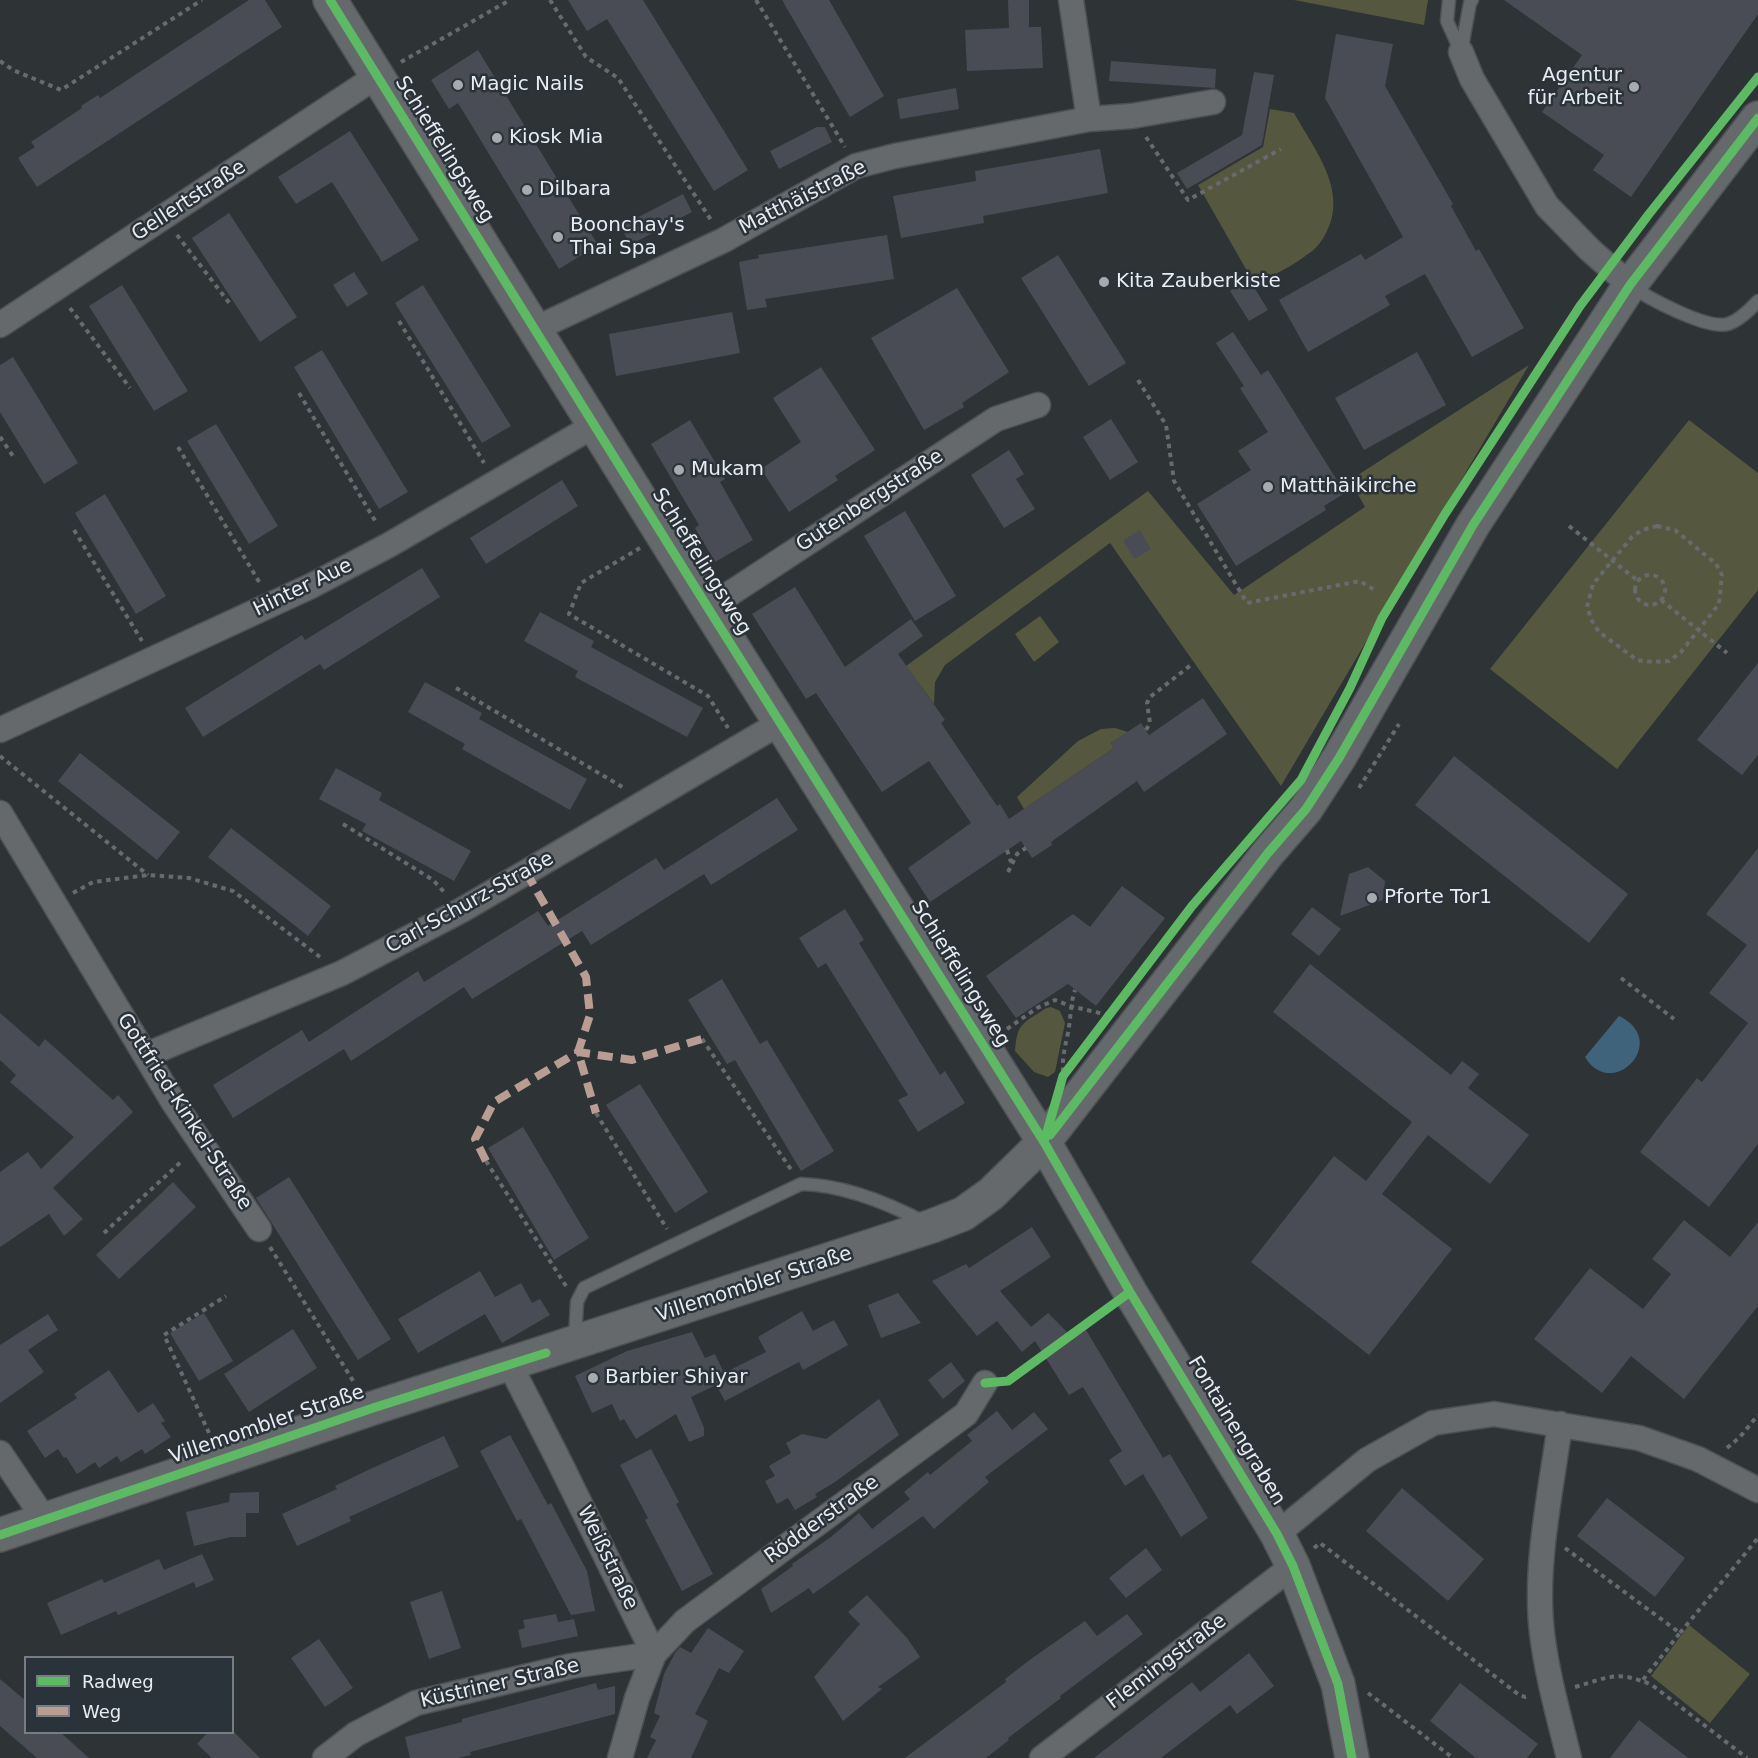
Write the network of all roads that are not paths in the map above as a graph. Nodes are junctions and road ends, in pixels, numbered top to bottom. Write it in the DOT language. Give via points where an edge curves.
graph roads {
  1 [pos="330,0"];
  2 [pos="1071,0"];
  3 [pos="1449,0"];
  4 [pos="1472,0"];
  5 [pos="1461,52"];
  6 [pos="377,76"];
  7 [pos="1213,102"];
  8 [pos="1089,119"];
  9 [pos="1756,121"];
  10 [pos="1630,285"];
  11 [pos="1758,301"];
  12 [pos="0,325"];
  13 [pos="535,329"];
  14 [pos="1038,405"];
  15 [pos="595,425"];
  16 [pos="708,608"];
  17 [pos="780,723"];
  18 [pos="0,730"];
  19 [pos="0,813"];
  20 [pos="146,1055"];
  21 [pos="1044,1142"];
  22 [pos="932,1226"];
  23 [pos="259,1229"];
  24 [pos="575,1343"];
  25 [pos="510,1365"];
  26 [pos="985,1383"];
  27 [pos="1560,1424"];
  28 [pos="0,1454"];
  29 [pos="1758,1490"];
  30 [pos="45,1520"];
  31 [pos="0,1534"];
  32 [pos="1277,1534"];
  33 [pos="1293,1566"];
  34 [pos="654,1654"];
  35 [pos="325,1758"];
  36 [pos="620,1758"];
  37 [pos="1042,1758"];
  38 [pos="1352,1758"];
  39 [pos="1569,1758"];
  1 -- 6 [label="street, Schieffelingsweg"];
  2 -- 8 [label="street"];
  3 -- 5 [label="lane" via="1447,21"];
  4 -- 5 [label="lane"];
  5 -- 10 [label="street" via="1472,79 1547,206"];
  6 -- 12 [label="street, Gellertstraße"];
  6 -- 13 [label="street, Schieffelingsweg"];
  7 -- 8 [label="street, Matthäistraße"];
  8 -- 13 [label="street, Matthäistraße" via="856,166 724,240"];
  9 -- 10 [label="street, Villemombler Straße"];
  10 -- 11 [label="lane" via="1648,298 1701,321 1727,324"];
  10 -- 21 [label="street, Villemombler Straße" via="1473,525 1306,809"];
  13 -- 15 [label="street, Schieffelingsweg"];
  14 -- 16 [label="street, Gutenbergstraße" via="996,419"];
  15 -- 16 [label="street, Schieffelingsweg"];
  15 -- 18 [label="street, Hinter Aue" via="389,545 272,604"];
  16 -- 17 [label="street, Schieffelingsweg"];
  17 -- 20 [label="street, Carl-Schurz-Straße" via="462,910 342,973"];
  17 -- 21 [label="street, Schieffelingsweg"];
  19 -- 20 [label="street, Gottfried-Kinkel-Straße"];
  20 -- 23 [label="street, Gottfried-Kinkel-Straße"];
  21 -- 22 [label="street, Villemombler Straße" via="991,1194 963,1214"];
  21 -- 32 [label="street, Fontainengraben"];
  22 -- 24 [label="street, Villemombler Straße"];
  22 -- 24 [label="lane" via="894,1206 824,1184 801,1184 584,1288 577,1302"];
  24 -- 25 [label="street, Villemombler Straße"];
  25 -- 30 [label="street, Villemombler Straße"];
  25 -- 34 [label="street, Weißstraße"];
  26 -- 34 [label="street, Rödderstraße" via="966,1414 685,1621"];
  27 -- 29 [label="street" via="1639,1437"];
  27 -- 32 [label="street" via="1494,1414 1433,1424 1366,1460"];
  27 -- 39 [label="street" via="1540,1585 1542,1633"];
  28 -- 30 [label="street"];
  30 -- 31 [label="street, Villemombler Straße"];
  32 -- 33 [label="street, Fontainengraben"];
  33 -- 37 [label="street, Flemingstraße"];
  33 -- 38 [label="street, Fontainengraben" via="1338,1684"];
  34 -- 35 [label="street, Küstriner Straße" via="571,1666 416,1703 356,1734"];
  34 -- 36 [label="street" via="636,1698"];
}
